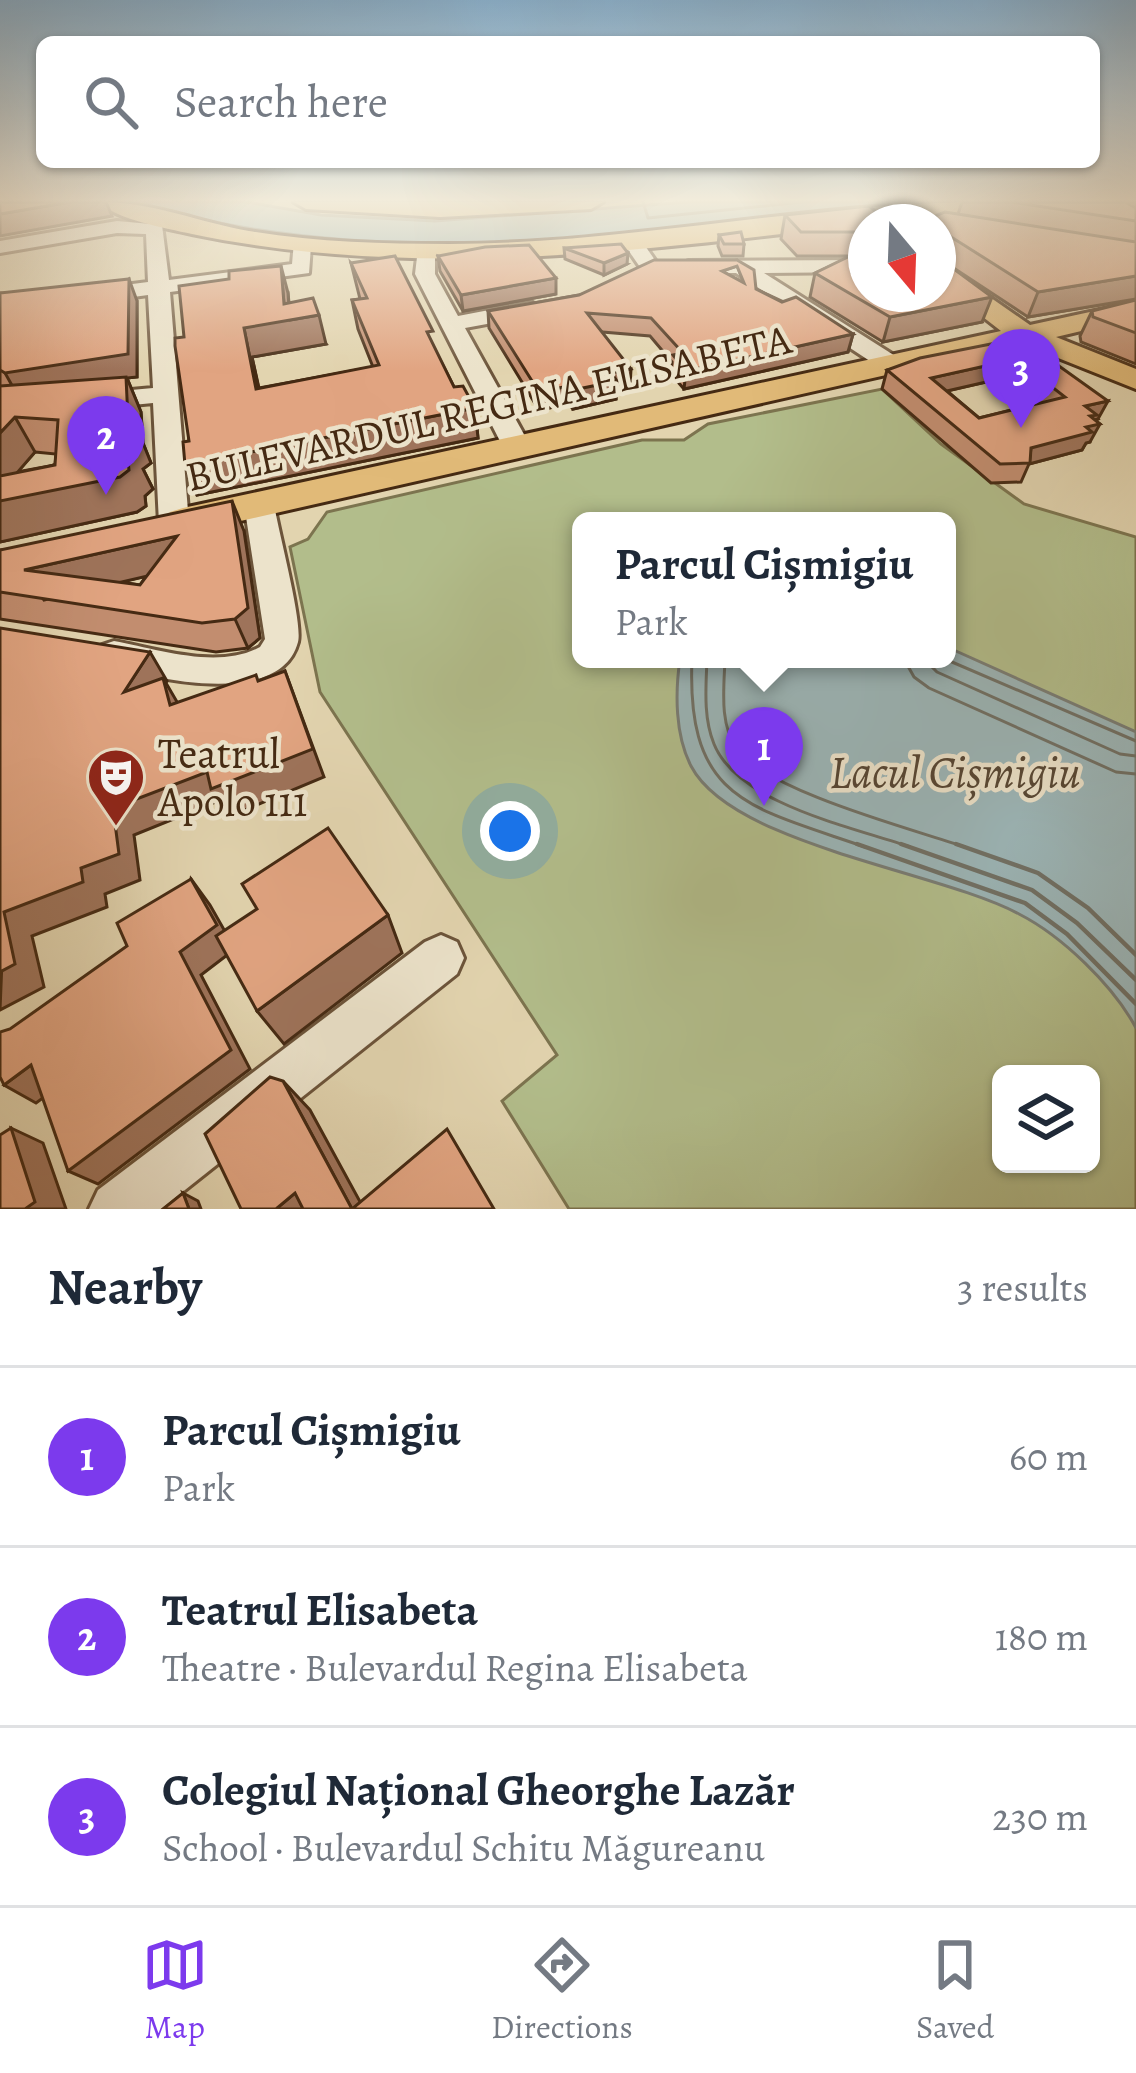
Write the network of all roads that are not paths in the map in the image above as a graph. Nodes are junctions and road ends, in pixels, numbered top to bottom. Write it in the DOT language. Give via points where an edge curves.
graph roads {
  1 [pos="161,258"];
  2 [pos="299,258"];
  3 [pos="425,258"];
  4 [pos="636,258"];
  5 [pos="848,266"];
  6 [pos="744,269"];
  7 [pos="848,272"];
  8 [pos="956,283"];
  9 [pos="160,287"];
  10 [pos="790,299"];
  11 [pos="549,306"];
  12 [pos="0,308"];
  13 [pos="1136,310"];
  14 [pos="450,324"];
  15 [pos="1024,334"];
  16 [pos="891,364"];
  17 [pos="1136,380"];
  18 [pos="166,394"];
  19 [pos="0,410"];
  20 [pos="517,447"];
  21 [pos="259,504"];
  22 [pos="174,523"];
  23 [pos="131,532"];
  24 [pos="89,650"];
  25 [pos="441,958"];
  26 [pos="117,1209"];
  1 -- 9 [label="street"];
  2 -- 9 [label="street"];
  3 -- 14 [label="street"];
  4 -- 6 [label="street" via="639,270"];
  5 -- 6 [label="street"];
  6 -- 10 [label="street"];
  7 -- 10 [label="street"];
  8 -- 15 [label="main road"];
  9 -- 12 [label="street"];
  9 -- 18 [label="street"];
  10 -- 16 [label="street"];
  11 -- 14 [label="street"];
  13 -- 15 [label="main road, BULEVARDUL REGINA ELISABETA"];
  14 -- 20 [label="street"];
  15 -- 16 [label="main road, BULEVARDUL REGINA ELISABETA"];
  15 -- 17 [label="main road"];
  16 -- 20 [label="main road, BULEVARDUL REGINA ELISABETA"];
  18 -- 19 [label="street"];
  18 -- 22 [label="street"];
  20 -- 21 [label="main road, BULEVARDUL REGINA ELISABETA"];
  21 -- 22 [label="main road, BULEVARDUL REGINA ELISABETA"];
  21 -- 24 [label="street" via="282,640 274,656 253,669 223,672"];
  22 -- 23 [label="main road, BULEVARDUL REGINA ELISABETA"];
  25 -- 26 [label="street"];
}
